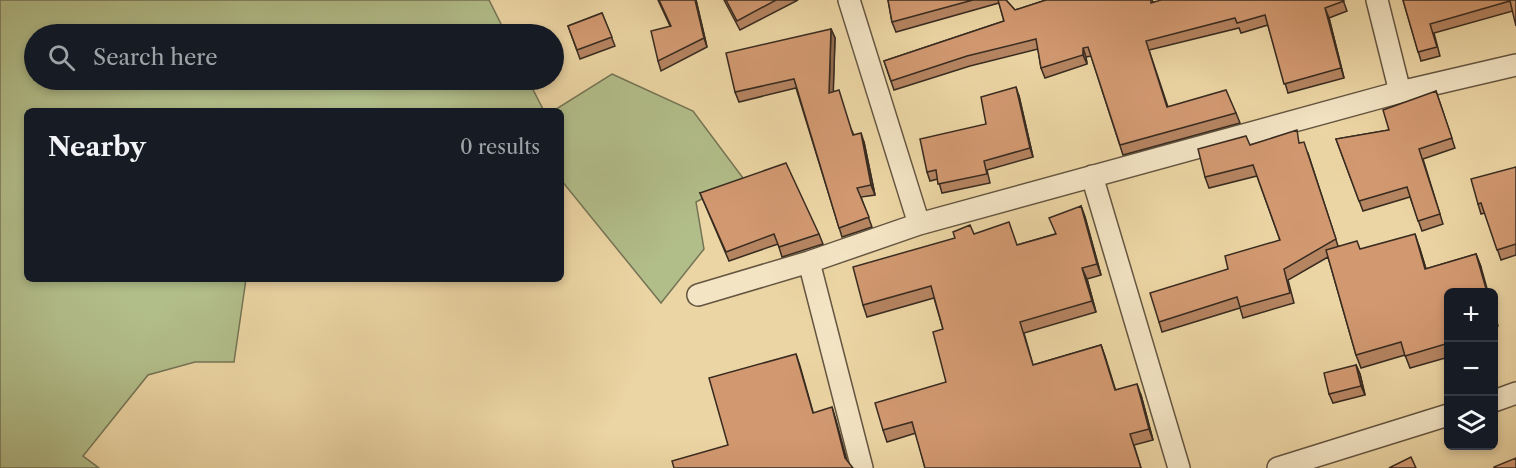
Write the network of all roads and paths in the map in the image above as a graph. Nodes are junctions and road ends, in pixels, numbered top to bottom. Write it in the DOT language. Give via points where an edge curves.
graph roads {
  1 [pos="849,0"];
  2 [pos="1377,0"];
  3 [pos="1516,65"];
  4 [pos="1400,92"];
  5 [pos="1092,176"];
  6 [pos="919,224"];
  7 [pos="809,262"];
  8 [pos="698,295"];
  9 [pos="1516,393"];
  10 [pos="1498,399"];
  11 [pos="1444,417"];
  12 [pos="862,468"];
  13 [pos="1179,468"];
  14 [pos="1278,468"];
  1 -- 6 [label="street"];
  2 -- 4 [label="street"];
  3 -- 4 [label="street"];
  4 -- 5 [label="street"];
  5 -- 6 [label="street"];
  5 -- 13 [label="street"];
  6 -- 7 [label="street"];
  7 -- 8 [label="street"];
  7 -- 12 [label="street"];
  9 -- 10 [label="street"];
  11 -- 14 [label="street"];
}
